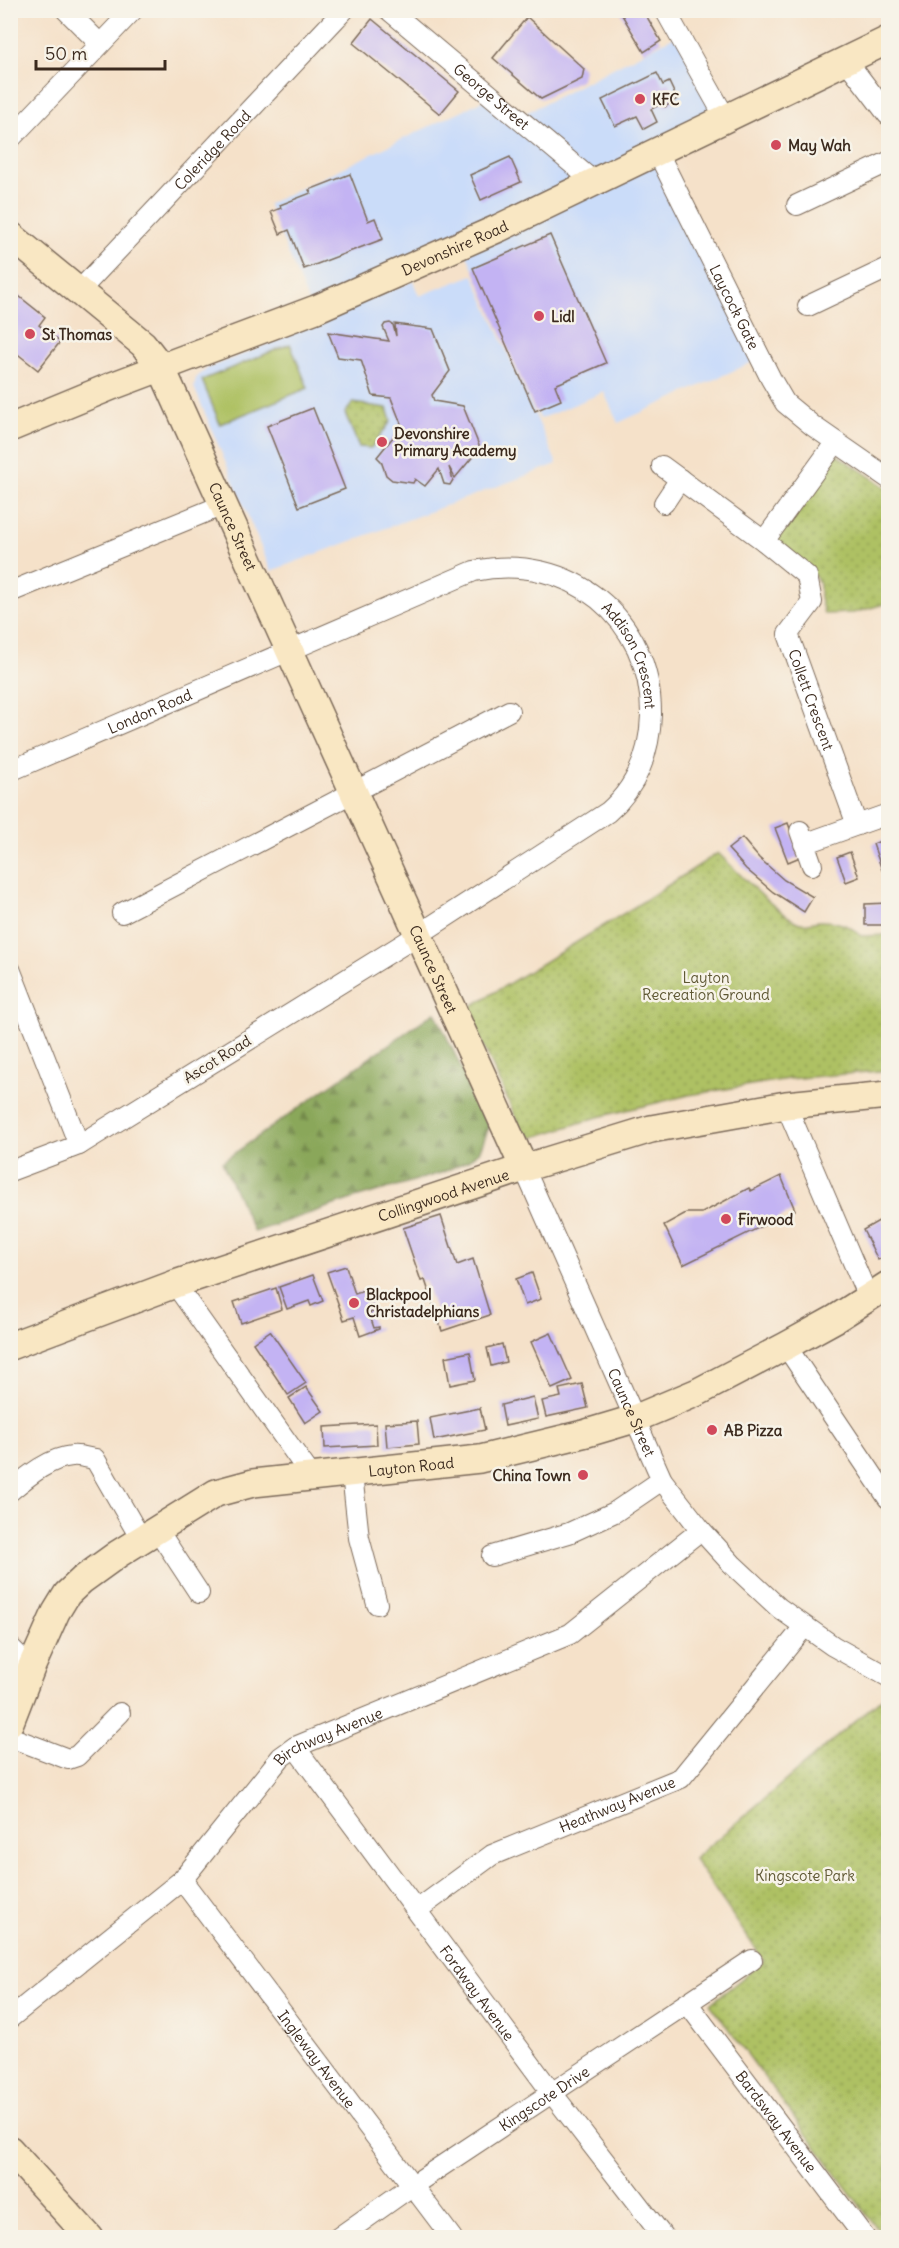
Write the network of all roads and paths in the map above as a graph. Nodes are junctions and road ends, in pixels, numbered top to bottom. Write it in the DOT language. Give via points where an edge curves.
graph roads {
  1 [pos="66,10"];
  2 [pos="133,10"];
  3 [pos="344,10"];
  4 [pos="389,10"];
  5 [pos="665,10"];
  6 [pos="888,40"];
  7 [pos="100,44"];
  8 [pos="846,60"];
  9 [pos="888,115"];
  10 [pos="726,119"];
  11 [pos="10,139"];
  12 [pos="658,153"];
  13 [pos="888,162"];
  14 [pos="594,182"];
  15 [pos="797,205"];
  16 [pos="10,235"];
  17 [pos="888,268"];
  18 [pos="79,291"];
  19 [pos="808,306"];
  20 [pos="161,368"];
  21 [pos="10,428"];
  22 [pos="836,442"];
  23 [pos="662,466"];
  24 [pos="888,477"];
  25 [pos="680,479"];
  26 [pos="664,503"];
  27 [pos="223,505"];
  28 [pos="764,541"];
  29 [pos="10,592"];
  30 [pos="288,650"];
  31 [pos="509,711"];
  32 [pos="10,771"];
  33 [pos="353,793"];
  34 [pos="888,814"];
  35 [pos="857,825"];
  36 [pos="812,866"];
  37 [pos="122,913"];
  38 [pos="418,935"];
  39 [pos="11,970"];
  40 [pos="888,1095"];
  41 [pos="786,1105"];
  42 [pos="79,1145"];
  43 [pos="524,1168"];
  44 [pos="10,1171"];
  45 [pos="175,1284"];
  46 [pos="878,1291"];
  47 [pos="10,1346"];
  48 [pos="786,1346"];
  49 [pos="634,1419"];
  50 [pos="352,1474"];
  51 [pos="312,1477"];
  52 [pos="662,1480"];
  53 [pos="10,1491"];
  54 [pos="888,1498"];
  55 [pos="701,1530"];
  56 [pos="149,1534"];
  57 [pos="492,1556"];
  58 [pos="199,1593"];
  59 [pos="377,1604"];
  60 [pos="804,1627"];
  61 [pos="10,1647"];
  62 [pos="31,1668"];
  63 [pos="887,1676"];
  64 [pos="120,1713"];
  65 [pos="10,1722"];
  66 [pos="10,1737"];
  67 [pos="295,1747"];
  68 [pos="182,1880"];
  69 [pos="417,1910"];
  70 [pos="752,1960"];
  71 [pos="688,2004"];
  72 [pos="10,2018"];
  73 [pos="552,2093"];
  74 [pos="10,2150"];
  75 [pos="413,2185"];
  76 [pos="90,2238"];
  77 [pos="338,2238"];
  78 [pos="452,2238"];
  79 [pos="664,2238"];
  80 [pos="865,2238"];
  1 -- 7 [label="street"];
  2 -- 7 [label="street"];
  3 -- 18 [label="street, Coleridge Road"];
  4 -- 14 [label="street, George Street"];
  5 -- 10 [label="street"];
  6 -- 8 [label="street, Devonshire Road"];
  7 -- 11 [label="street"];
  8 -- 9 [label="street"];
  8 -- 10 [label="street, Devonshire Road"];
  10 -- 12 [label="street, Devonshire Road"];
  12 -- 14 [label="street, Devonshire Road"];
  12 -- 22 [label="street, Laycock Gate" via="785,403"];
  13 -- 15 [label="street"];
  14 -- 20 [label="street, Devonshire Road" via="316,309"];
  16 -- 18 [label="street, Caunce Street"];
  17 -- 19 [label="street"];
  18 -- 20 [label="street, Caunce Street" via="143,344"];
  20 -- 21 [label="street, Devonshire Road"];
  20 -- 27 [label="street, Caunce Street"];
  22 -- 24 [label="street, Laycock Gate"];
  22 -- 28 [label="street"];
  23 -- 25 [label="street"];
  25 -- 26 [label="street"];
  25 -- 28 [label="street"];
  27 -- 29 [label="street"];
  27 -- 30 [label="street, Caunce Street"];
  28 -- 35 [label="street, Collett Crescent" via="807,576 812,602 788,634"];
  30 -- 32 [label="street, London Road"];
  30 -- 33 [label="street, Caunce Street"];
  30 -- 38 [label="street, Addison Crescent" via="474,571 494,567 538,571 578,585 611,608 635,644 649,685 650,727 648,748 622,800"];
  31 -- 33 [label="street"];
  33 -- 37 [label="street"];
  33 -- 38 [label="street, Caunce Street"];
  34 -- 35 [label="street"];
  35 -- 36 [label="street" via="802,837"];
  38 -- 42 [label="street, Ascot Road"];
  38 -- 43 [label="street, Caunce Street"];
  39 -- 42 [label="street"];
  40 -- 41 [label="street, Collingwood Avenue"];
  41 -- 43 [label="street, Collingwood Avenue" via="651,1129"];
  41 -- 46 [label="street"];
  42 -- 44 [label="street, Ascot Road"];
  43 -- 45 [label="street, Collingwood Avenue"];
  43 -- 49 [label="street, Caunce Street"];
  45 -- 47 [label="street, Collingwood Avenue"];
  45 -- 51 [label="street"];
  46 -- 48 [label="street, Layton Road"];
  48 -- 49 [label="street, Layton Road" via="698,1392"];
  48 -- 54 [label="street"];
  49 -- 50 [label="street, Layton Road" via="480,1459"];
  49 -- 52 [label="street, Caunce Street"];
  50 -- 51 [label="street, Layton Road"];
  50 -- 59 [label="street" via="360,1538"];
  51 -- 56 [label="street, Layton Road" via="227,1488"];
  52 -- 55 [label="street, Caunce Street"];
  52 -- 57 [label="street" via="615,1512 569,1533"];
  53 -- 56 [label="street" via="51,1463 72,1456 95,1459"];
  55 -- 60 [label="street, Caunce Street" via="758,1588"];
  55 -- 67 [label="street, Birchway Avenue" via="570,1634"];
  56 -- 58 [label="street"];
  56 -- 62 [label="street, Layton Road" via="67,1594"];
  60 -- 63 [label="street, Caunce Street"];
  60 -- 69 [label="street, Heathway Avenue" via="681,1779 492,1855"];
  61 -- 62 [label="street"];
  62 -- 65 [label="street, Layton Road"];
  64 -- 66 [label="street" via="77,1756 68,1759"];
  67 -- 68 [label="street, Birchway Avenue" via="281,1757"];
  67 -- 69 [label="street, Fordway Avenue"];
  68 -- 72 [label="street, Birchway Avenue"];
  68 -- 75 [label="street, Ingleway Avenue"];
  69 -- 73 [label="street, Fordway Avenue"];
  70 -- 71 [label="street, Kingscote Drive"];
  71 -- 73 [label="street, Kingscote Drive"];
  71 -- 80 [label="street, Bardsway Avenue"];
  73 -- 75 [label="street, Kingscote Drive"];
  73 -- 79 [label="street, Fordway Avenue"];
  74 -- 76 [label="street"];
  75 -- 77 [label="street, Kingscote Drive"];
  75 -- 78 [label="street, Ingleway Avenue"];
}
